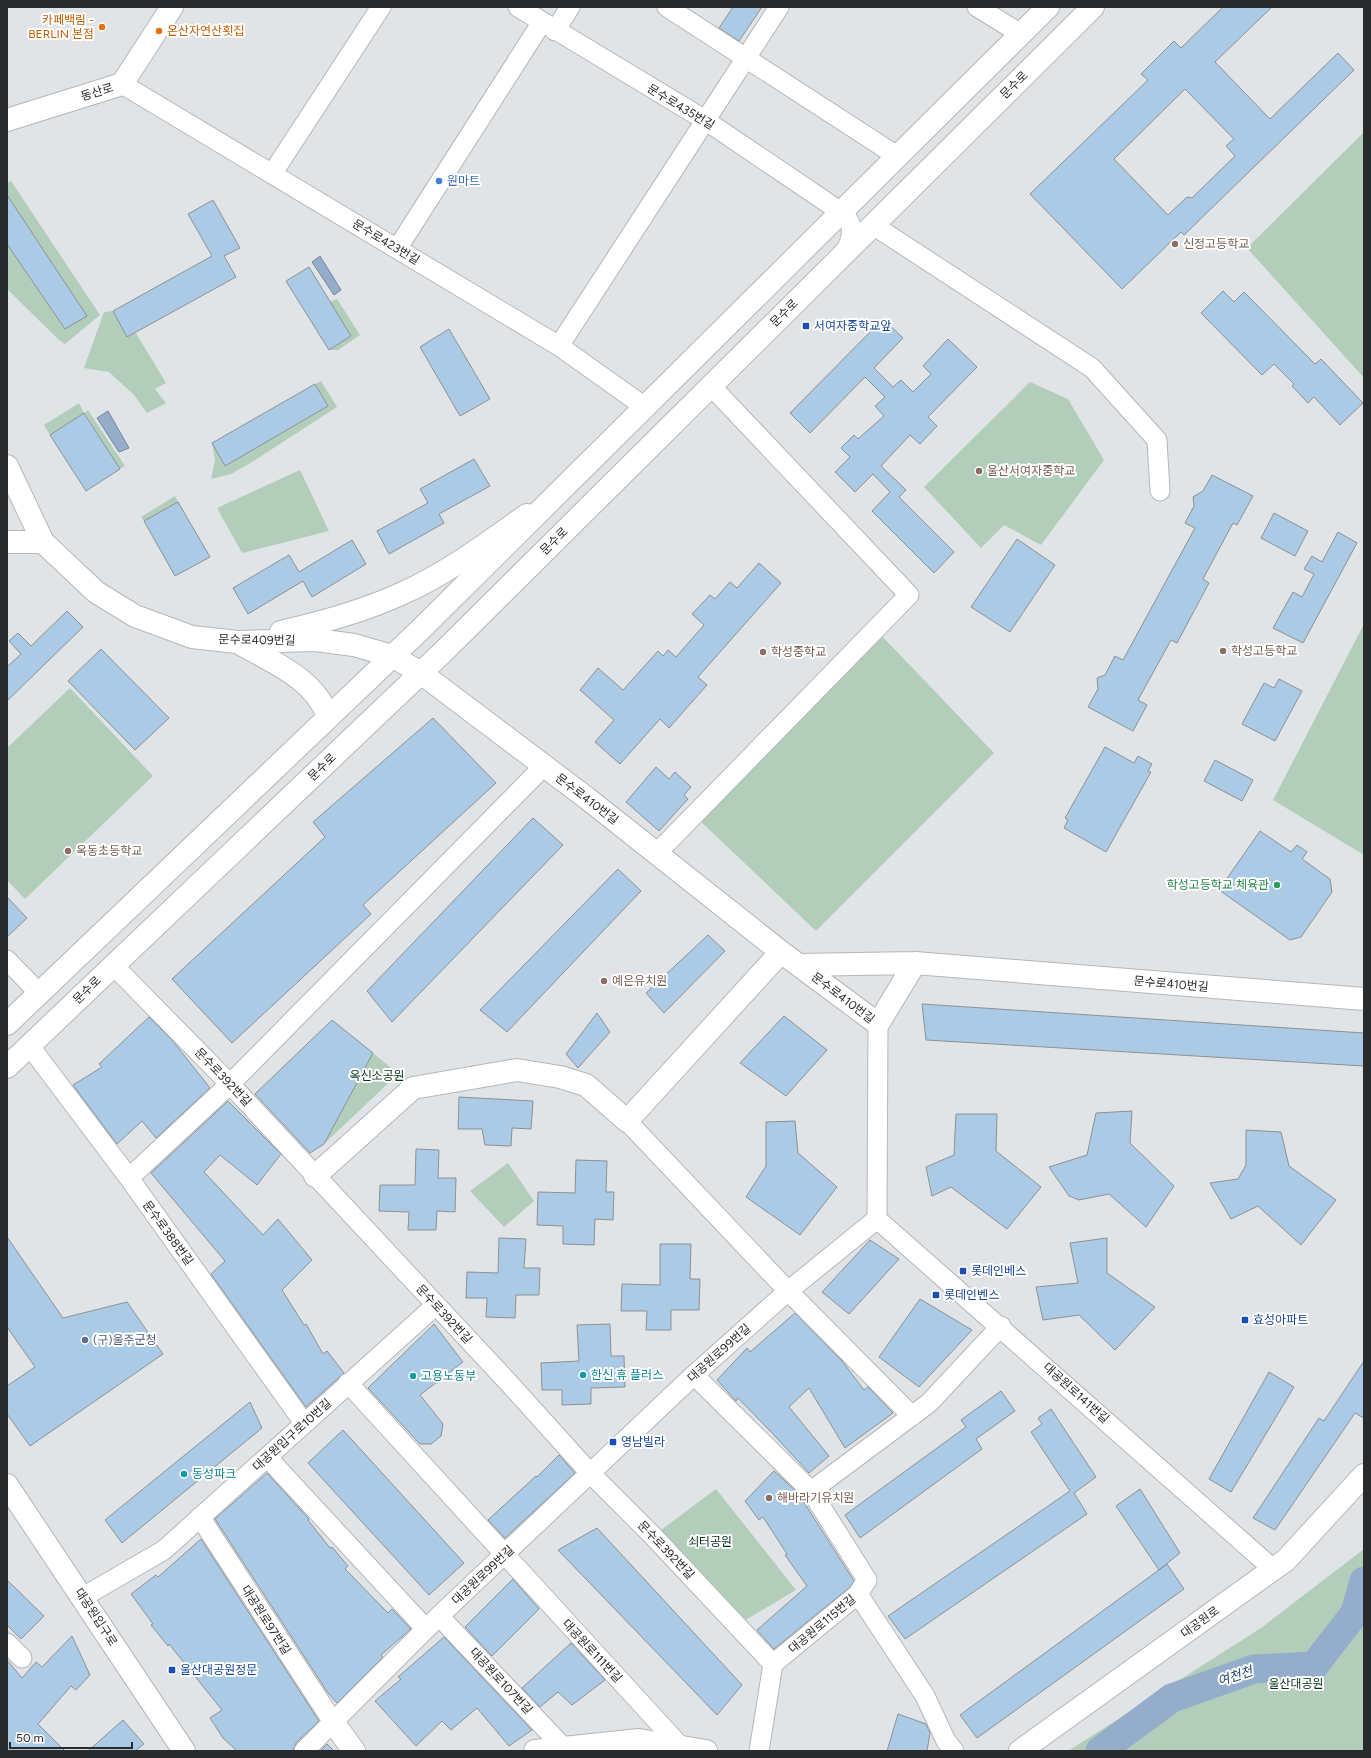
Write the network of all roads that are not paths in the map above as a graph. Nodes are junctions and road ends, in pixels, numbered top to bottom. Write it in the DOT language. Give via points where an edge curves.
graph roads {
  1 [pos="172,7"];
  2 [pos="381,7"];
  3 [pos="518,7"];
  4 [pos="570,7"];
  5 [pos="667,7"];
  6 [pos="779,7"];
  7 [pos="977,7"];
  8 [pos="1048,7"];
  9 [pos="1093,7"];
  10 [pos="548,26"];
  11 [pos="1021,34"];
  12 [pos="745,59"];
  13 [pos="122,84"];
  14 [pos="944,110"];
  15 [pos="7,120"];
  16 [pos="705,120"];
  17 [pos="965,134"];
  18 [pos="898,156"];
  19 [pos="272,174"];
  20 [pos="841,212"];
  21 [pos="873,225"];
  22 [pos="397,249"];
  23 [pos="844,253"];
  24 [pos="559,346"];
  25 [pos="711,386"];
  26 [pos="645,407"];
  27 [pos="7,466"];
  28 [pos="1160,491"];
  29 [pos="557,494"];
  30 [pos="7,542"];
  31 [pos="43,542"];
  32 [pos="237,642"];
  33 [pos="392,656"];
  34 [pos="421,673"];
  35 [pos="328,718"];
  36 [pos="544,766"];
  37 [pos="657,853"];
  38 [pos="782,952"];
  39 [pos="7,960"];
  40 [pos="915,963"];
  41 [pos="113,965"];
  42 [pos="800,965"];
  43 [pos="39,993"];
  44 [pos="1364,999"];
  45 [pos="7,1024"];
  46 [pos="878,1024"];
  47 [pos="29,1045"];
  48 [pos="7,1067"];
  49 [pos="230,1084"];
  50 [pos="627,1121"];
  51 [pos="315,1176"];
  52 [pos="128,1178"];
  53 [pos="877,1218"];
  54 [pos="788,1291"];
  55 [pos="436,1305"];
  56 [pos="1001,1326"];
  57 [pos="694,1376"];
  58 [pos="348,1383"];
  59 [pos="912,1416"];
  60 [pos="304,1423"];
  61 [pos="267,1457"];
  62 [pos="590,1473"];
  63 [pos="1364,1475"];
  64 [pos="7,1485"];
  65 [pos="811,1491"];
  66 [pos="200,1517"];
  67 [pos="504,1555"];
  68 [pos="1273,1569"];
  69 [pos="858,1594"];
  70 [pos="83,1597"];
  71 [pos="433,1622"];
  72 [pos="7,1643"];
  73 [pos="22,1658"];
  74 [pos="774,1664"];
  75 [pos="333,1722"];
  76 [pos="680,1746"];
  77 [pos="563,1747"];
  78 [pos="184,1751"];
  79 [pos="304,1751"];
  80 [pos="354,1751"];
  81 [pos="536,1751"];
  82 [pos="706,1751"];
  83 [pos="759,1751"];
  84 [pos="954,1751"];
  85 [pos="1020,1751"];
  1 -- 13 [label="street, 동산로"];
  2 -- 19 [label="street"];
  3 -- 10 [label="street, 문수로435번길"];
  4 -- 10 [label="street"];
  5 -- 12 [label="street"];
  6 -- 12 [label="street"];
  7 -- 11 [label="street"];
  8 -- 11 [label="street"];
  9 -- 17 [label="street, 문수로"];
  10 -- 16 [label="street, 문수로435번길"];
  10 -- 22 [label="street"];
  11 -- 14 [label="street"];
  12 -- 16 [label="street"];
  12 -- 18 [label="street"];
  13 -- 15 [label="street, 동산로"];
  13 -- 19 [label="street, 문수로423번길"];
  14 -- 17 [label="street" via="927,133 925,150 932,153 940,152"];
  14 -- 18 [label="street"];
  16 -- 20 [label="street, 문수로435번길"];
  16 -- 24 [label="street"];
  17 -- 21 [label="street, 문수로"];
  18 -- 20 [label="street"];
  19 -- 22 [label="street, 문수로423번길"];
  20 -- 23 [label="street" via="849,220 853,231"];
  20 -- 26 [label="street"];
  21 -- 23 [label="street, 문수로"];
  21 -- 28 [label="street" via="1092,368 1157,440"];
  22 -- 24 [label="street, 문수로423번길"];
  23 -- 25 [label="street, 문수로"];
  24 -- 26 [label="street, 문수로423번길"];
  25 -- 34 [label="street, 문수로"];
  25 -- 37 [label="street" via="909,595"];
  26 -- 29 [label="street"];
  27 -- 31 [label="street, 문수로409번길"];
  29 -- 32 [label="street" via="469,555 404,593 337,618"];
  29 -- 33 [label="street"];
  30 -- 31 [label="street"];
  31 -- 32 [label="street, 문수로409번길" via="96,592 135,616 192,637"];
  32 -- 33 [label="street, 문수로409번길" via="316,640 354,645"];
  32 -- 35 [label="street" via="302,681 321,701"];
  33 -- 34 [label="street, 문수로410번길"];
  33 -- 35 [label="street"];
  34 -- 36 [label="street, 문수로410번길"];
  34 -- 41 [label="street, 문수로"];
  35 -- 43 [label="street"];
  36 -- 37 [label="street, 문수로410번길"];
  36 -- 49 [label="street"];
  37 -- 38 [label="street, 문수로410번길"];
  38 -- 42 [label="street, 문수로410번길"];
  38 -- 50 [label="street"];
  39 -- 43 [label="street"];
  40 -- 42 [label="street"];
  40 -- 44 [label="street, 문수로410번길"];
  40 -- 46 [label="street, 문수로410번길"];
  41 -- 47 [label="street, 문수로"];
  41 -- 49 [label="street, 문수로392번길"];
  42 -- 46 [label="street, 문수로410번길"];
  43 -- 45 [label="street"];
  46 -- 53 [label="street"];
  47 -- 48 [label="street, 문수로"];
  47 -- 52 [label="street, 문수로388번길"];
  49 -- 51 [label="street, 문수로392번길"];
  49 -- 52 [label="street"];
  50 -- 51 [label="street" via="586,1085 560,1077 517,1070 413,1088"];
  50 -- 54 [label="street"];
  51 -- 55 [label="street, 문수로392번길"];
  52 -- 60 [label="street, 문수로388번길"];
  53 -- 54 [label="street, 대공원로99번길"];
  53 -- 56 [label="street, 대공원로141번길"];
  54 -- 57 [label="street, 대공원로99번길"];
  54 -- 59 [label="street"];
  55 -- 58 [label="street, 대공원입구로10번길"];
  55 -- 62 [label="street, 문수로392번길"];
  56 -- 59 [label="street" via="929,1403"];
  56 -- 68 [label="street, 대공원로141번길"];
  57 -- 62 [label="street, 대공원로99번길"];
  57 -- 65 [label="street"];
  58 -- 60 [label="street, 대공원입구로10번길"];
  58 -- 67 [label="street, 대공원로111번길"];
  59 -- 65 [label="street"];
  60 -- 61 [label="street, 대공원입구로10번길"];
  61 -- 66 [label="street, 대공원입구로10번길"];
  61 -- 71 [label="street"];
  62 -- 67 [label="street, 대공원로99번길"];
  62 -- 74 [label="street, 문수로392번길"];
  63 -- 68 [label="street, 대공원로" via="1286,1560"];
  64 -- 70 [label="street, 대공원입구로"];
  65 -- 69 [label="street, 대공원로115번길" via="867,1580"];
  66 -- 70 [label="street, 대공원입구로10번길" via="164,1550"];
  66 -- 75 [label="street, 대공원로97번길"];
  67 -- 71 [label="street, 대공원로99번길"];
  67 -- 76 [label="street, 대공원로111번길"];
  68 -- 85 [label="street, 대공원로"];
  69 -- 74 [label="street, 대공원로115번길"];
  69 -- 84 [label="street" via="925,1696 946,1741"];
  70 -- 78 [label="street, 대공원입구로"];
  71 -- 75 [label="street, 대공원로99번길"];
  71 -- 77 [label="street, 대공원로107번길"];
  72 -- 73 [label="street"];
  74 -- 83 [label="street"];
  75 -- 79 [label="street"];
  75 -- 80 [label="street"];
  76 -- 77 [label="street" via="639,1740"];
  76 -- 82 [label="street"];
  77 -- 81 [label="street"];
}
